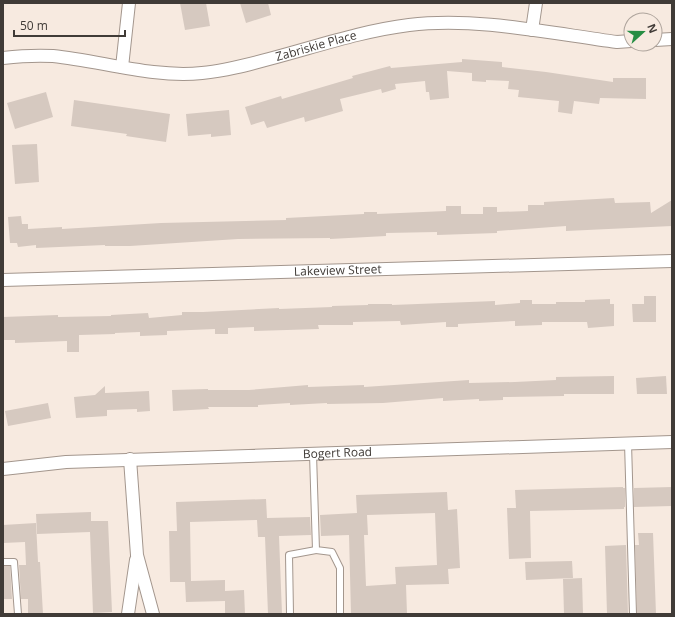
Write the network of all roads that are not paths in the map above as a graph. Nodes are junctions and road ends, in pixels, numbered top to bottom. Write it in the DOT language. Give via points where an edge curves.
graph roads {
  1 [pos="129,3"];
  2 [pos="536,3"];
  3 [pos="532,30"];
  4 [pos="623,42"];
  5 [pos="3,58"];
  6 [pos="122,67"];
  7 [pos="672,261"];
  8 [pos="3,280"];
  9 [pos="672,442"];
  10 [pos="628,444"];
  11 [pos="313,454"];
  12 [pos="130,459"];
  13 [pos="3,469"];
  14 [pos="316,550"];
  15 [pos="136,555"];
  16 [pos="3,562"];
  17 [pos="18,614"];
  18 [pos="128,614"];
  19 [pos="152,614"];
  20 [pos="290,614"];
  21 [pos="340,614"];
  22 [pos="633,614"];
  1 -- 6 [label="street"];
  2 -- 3 [label="street"];
  3 -- 4 [label="street, Zabriskie Place"];
  3 -- 6 [label="street, Zabriskie Place" via="480,24 408,25 370,32 229,70 168,73"];
  5 -- 6 [label="street, Zabriskie Place" via="53,56"];
  7 -- 8 [label="street, Lakeview Street"];
  9 -- 10 [label="street, Bogert Road"];
  10 -- 11 [label="street, Bogert Road"];
  10 -- 22 [label="lane"];
  11 -- 12 [label="street, Bogert Road"];
  11 -- 14 [label="lane"];
  12 -- 13 [label="street, Bogert Road" via="66,462"];
  12 -- 15 [label="street"];
  14 -- 20 [label="lane" via="289,555"];
  14 -- 21 [label="lane" via="332,552 340,568"];
  15 -- 18 [label="street"];
  15 -- 19 [label="street"];
  16 -- 17 [label="lane" via="14,562"];
}
